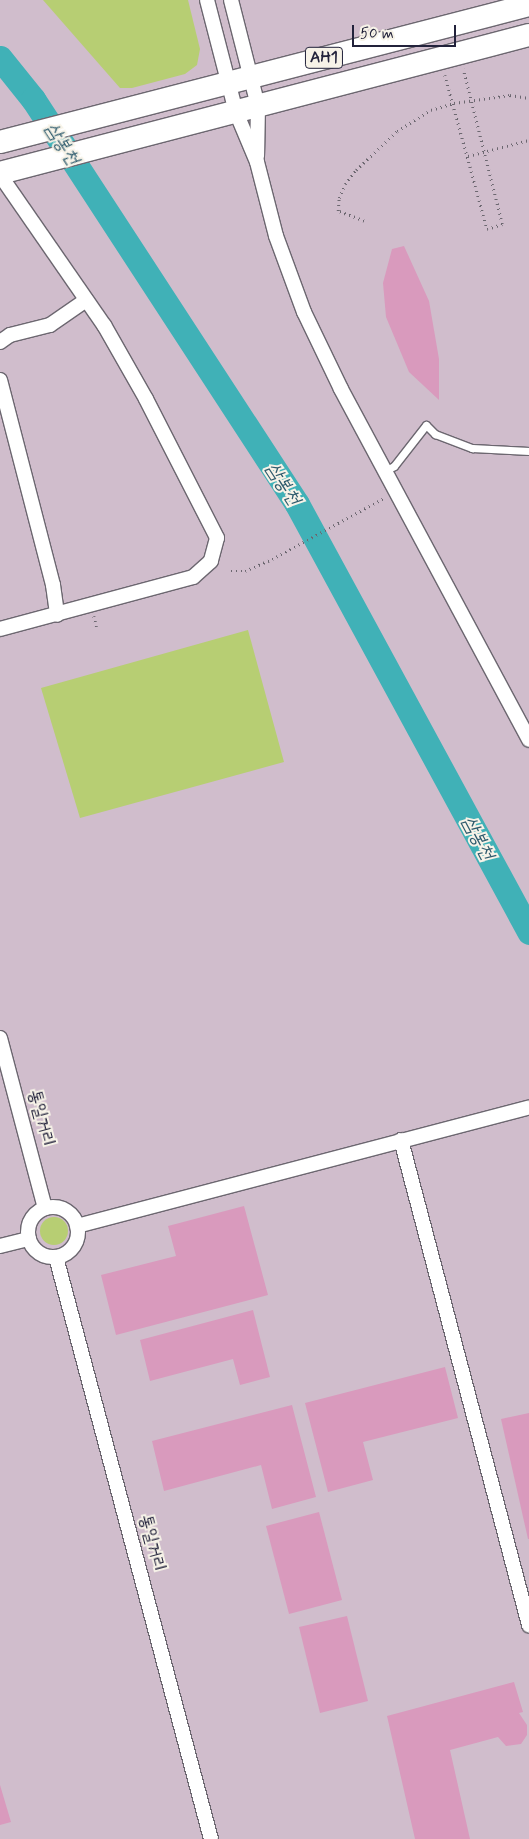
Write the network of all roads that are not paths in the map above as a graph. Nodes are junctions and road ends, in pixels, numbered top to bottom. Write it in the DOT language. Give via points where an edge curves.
graph roads {
  1 [pos="207,0"];
  2 [pos="231,0"];
  3 [pos="529,4"];
  4 [pos="529,35"];
  5 [pos="251,77"];
  6 [pos="228,83"];
  7 [pos="258,106"];
  8 [pos="236,112"];
  9 [pos="0,142"];
  10 [pos="257,162"];
  11 [pos="0,174"];
  12 [pos="86,300"];
  13 [pos="0,342"];
  14 [pos="0,380"];
  15 [pos="529,451"];
  16 [pos="385,471"];
  17 [pos="57,615"];
  18 [pos="0,629"];
  19 [pos="529,740"];
  20 [pos="0,1038"];
  21 [pos="529,1107"];
  22 [pos="402,1140"];
  23 [pos="45,1208"];
  24 [pos="77,1226"];
  25 [pos="29,1239"];
  26 [pos="0,1246"];
  27 [pos="56,1257"];
  28 [pos="529,1625"];
  29 [pos="211,1839"];
  1 -- 6 [label="street"];
  2 -- 5 [label="street"];
  3 -- 5 [label="main road, AH1"];
  4 -- 7 [label="main road, AH1"];
  5 -- 6 [label="main road, AH1"];
  5 -- 7 [label="street"];
  6 -- 8 [label="street"];
  6 -- 9 [label="main road, AH1"];
  7 -- 8 [label="main road, AH1"];
  7 -- 10 [label="street"];
  8 -- 10 [label="street"];
  8 -- 11 [label="main road, AH1"];
  10 -- 16 [label="street" via="276,236 304,312"];
  11 -- 12 [label="street"];
  12 -- 13 [label="street" via="50,325 10,335"];
  12 -- 17 [label="street" via="146,399 218,538 211,561 192,577"];
  14 -- 17 [label="street"];
  15 -- 16 [label="lane" via="472,448 435,434 426,425 394,466"];
  16 -- 19 [label="street"];
  17 -- 18 [label="street"];
  20 -- 23 [label="street, 통일거리"];
  21 -- 22 [label="street"];
  22 -- 24 [label="street"];
  22 -- 28 [label="street"];
  23 -- 24 [label="street" via="65,1210"];
  23 -- 25 [label="street" via="31,1220"];
  24 -- 27 [label="street" via="74,1246"];
  25 -- 26 [label="street"];
  25 -- 27 [label="street" via="39,1253"];
  27 -- 29 [label="street, 통일거리"];
}
